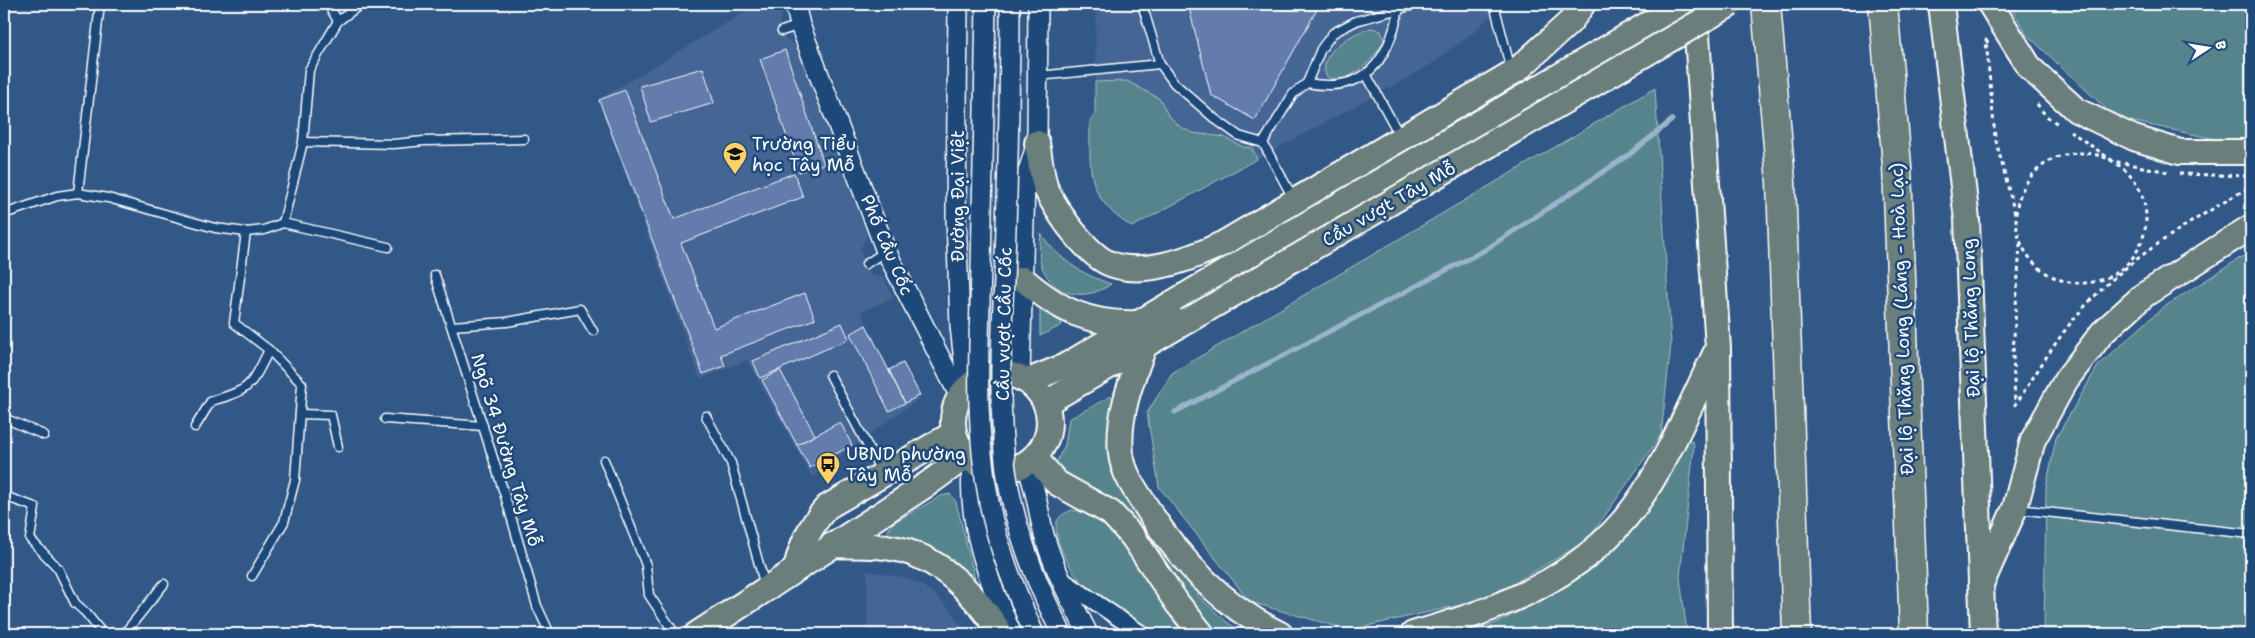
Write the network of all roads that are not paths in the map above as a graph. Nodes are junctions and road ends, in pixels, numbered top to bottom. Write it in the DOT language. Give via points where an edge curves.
graph roads {
  1 [pos="100,4"];
  2 [pos="328,4"];
  3 [pos="362,4"];
  4 [pos="795,4"];
  5 [pos="958,4"];
  6 [pos="986,4"];
  7 [pos="1010,4"];
  8 [pos="1038,4"];
  9 [pos="1142,4"];
  10 [pos="1417,4"];
  11 [pos="1494,4"];
  12 [pos="1583,4"];
  13 [pos="1682,4"];
  14 [pos="1694,4"];
  15 [pos="1731,4"];
  16 [pos="1766,4"];
  17 [pos="1883,4"];
  18 [pos="1941,4"];
  19 [pos="1990,4"];
  20 [pos="1399,9"];
  21 [pos="338,21"];
  22 [pos="800,25"];
  23 [pos="782,31"];
  24 [pos="1160,64"];
  25 [pos="1512,73"];
  26 [pos="1366,74"];
  27 [pos="1038,76"];
  28 [pos="1307,83"];
  29 [pos="524,139"];
  30 [pos="1401,139"];
  31 [pos="304,142"];
  32 [pos="1263,143"];
  33 [pos="1037,144"];
  34 [pos="2251,152"];
  35 [pos="78,193"];
  36 [pos="1295,201"];
  37 [pos="4,214"];
  38 [pos="283,223"];
  39 [pos="2251,227"];
  40 [pos="246,232"];
  41 [pos="388,247"];
  42 [pos="886,251"];
  43 [pos="866,264"];
  44 [pos="435,274"];
  45 [pos="1023,279"];
  46 [pos="1138,323"];
  47 [pos="452,326"];
  48 [pos="593,331"];
  49 [pos="1144,347"];
  50 [pos="1718,348"];
  51 [pos="269,350"];
  52 [pos="830,375"];
  53 [pos="1024,379"];
  54 [pos="964,392"];
  55 [pos="1046,404"];
  56 [pos="300,414"];
  57 [pos="706,416"];
  58 [pos="4,418"];
  59 [pos="385,419"];
  60 [pos="482,426"];
  61 [pos="195,427"];
  62 [pos="954,433"];
  63 [pos="44,435"];
  64 [pos="338,447"];
  65 [pos="970,459"];
  66 [pos="604,460"];
  67 [pos="1031,461"];
  68 [pos="882,474"];
  69 [pos="4,496"];
  70 [pos="2015,508"];
  71 [pos="2251,534"];
  72 [pos="832,545"];
  73 [pos="796,568"];
  74 [pos="252,576"];
  75 [pos="1060,579"];
  76 [pos="164,584"];
  77 [pos="1982,584"];
  78 [pos="766,588"];
  79 [pos="102,634"];
  80 [pos="124,634"];
  81 [pos="550,634"];
  82 [pos="675,634"];
  83 [pos="698,634"];
  84 [pos="1002,634"];
  85 [pos="1012,634"];
  86 [pos="1034,634"];
  87 [pos="1062,634"];
  88 [pos="1088,634"];
  89 [pos="1142,634"];
  90 [pos="1202,634"];
  91 [pos="1280,634"];
  92 [pos="1413,634"];
  93 [pos="1720,634"];
  94 [pos="1797,634"];
  95 [pos="1914,634"];
  96 [pos="1983,634"];
  1 -- 35 [label="lane"];
  2 -- 21 [label="lane"];
  3 -- 21 [label="lane"];
  4 -- 22 [label="street, Phố Cầu Cốc"];
  5 -- 54 [label="street, Đường Đại Việt" via="956,217"];
  6 -- 86 [label="street, Cầu vượt Cầu Cốc, bridge" via="978,371 980,436 998,540"];
  7 -- 87 [label="street, Cầu vượt Cầu Cốc, bridge" via="1002,339 1006,461 1013,505 1028,558"];
  8 -- 27 [label="street"];
  9 -- 24 [label="lane"];
  10 -- 20 [label="lane"];
  11 -- 25 [label="lane"];
  12 -- 25 [label="main road" via="1571,21"];
  13 -- 46 [label="main road, Cầu vượt Tây Mỗ"];
  14 -- 50 [label="main road"];
  15 -- 49 [label="main road, Cầu vượt Tây Mỗ, bridge"];
  16 -- 94 [label="highway" via="1781,182"];
  17 -- 95 [label="highway, Đại lộ Thăng Long (Láng - Hoà Lạc)" via="1897,166"];
  18 -- 77 [label="main road, Đại lộ Thăng Long" via="1967,220"];
  19 -- 34 [label="main road" via="2030,68 2076,110 2134,138 2180,152"];
  20 -- 26 [label="lane" via="1387,50 1374,69"];
  20 -- 28 [label="lane" via="1356,21 1333,34 1321,50"];
  21 -- 31 [label="lane" via="309,70"];
  22 -- 23 [label="lane"];
  22 -- 42 [label="street, Phố Cầu Cốc"];
  24 -- 27 [label="lane"];
  24 -- 32 [label="lane" via="1174,83 1215,119 1239,136"];
  25 -- 30 [label="main road"];
  26 -- 28 [label="lane" via="1341,85 1326,87"];
  26 -- 30 [label="lane"];
  27 -- 33 [label="street"];
  28 -- 32 [label="lane" via="1293,94"];
  29 -- 31 [label="lane" via="424,140 394,144"];
  30 -- 36 [label="main road"];
  31 -- 38 [label="lane"];
  32 -- 36 [label="lane"];
  33 -- 36 [label="main road" via="1046,188 1064,218 1091,251 1107,262 1124,267 1143,268 1193,258"];
  33 -- 45 [label="street" via="1025,182"];
  35 -- 37 [label="lane" via="56,196"];
  35 -- 40 [label="lane" via="108,198 215,228"];
  38 -- 40 [label="lane"];
  38 -- 41 [label="lane"];
  39 -- 70 [label="main road" via="2144,295 2102,333 2066,380 2033,440"];
  40 -- 51 [label="lane" via="234,323"];
  42 -- 43 [label="lane"];
  42 -- 54 [label="street, Phố Cầu Cốc"];
  44 -- 47 [label="lane, Ngõ 34 Đường Tây Mỗ"];
  45 -- 46 [label="main road" via="1054,304 1095,320"];
  45 -- 53 [label="street"];
  46 -- 53 [label="main road, Cầu vượt Tây Mỗ" via="1065,366"];
  47 -- 48 [label="lane" via="507,322 580,309"];
  47 -- 60 [label="lane, Ngõ 34 Đường Tây Mỗ"];
  49 -- 55 [label="main road, Cầu vượt Tây Mỗ"];
  49 -- 91 [label="main road" via="1130,387 1121,432 1121,455 1128,476 1157,526 1205,582 1253,621"];
  50 -- 92 [label="main road" via="1655,475 1635,507 1613,532 1558,576 1521,596 1466,619"];
  50 -- 93 [label="main road"];
  51 -- 56 [label="lane" via="302,384"];
  51 -- 61 [label="lane" via="252,384 232,395 210,401"];
  52 -- 68 [label="lane"];
  53 -- 54 [label="main road" via="992,374 978,379"];
  53 -- 55 [label="main road" via="1039,391"];
  54 -- 62 [label="main road" via="953,420"];
  55 -- 67 [label="main road" via="1049,432 1044,446"];
  56 -- 64 [label="lane" via="331,415"];
  56 -- 74 [label="lane" via="295,480 284,522"];
  57 -- 78 [label="lane" via="731,463"];
  58 -- 63 [label="lane"];
  59 -- 60 [label="lane"];
  60 -- 81 [label="lane, Ngõ 34 Đường Tây Mỗ" via="537,606"];
  62 -- 65 [label="main road"];
  62 -- 68 [label="main road"];
  65 -- 67 [label="main road" via="994,470 1011,470"];
  65 -- 72 [label="main road"];
  65 -- 85 [label="street" via="977,532"];
  66 -- 82 [label="lane" via="646,565 649,595"];
  67 -- 75 [label="street" via="1045,537"];
  67 -- 90 [label="main road" via="1057,483 1111,513 1134,537 1177,603"];
  68 -- 73 [label="main road" via="827,507 802,543"];
  69 -- 79 [label="lane" via="35,507 30,539 58,568 75,604"];
  70 -- 71 [label="lane"];
  70 -- 77 [label="main road"];
  72 -- 73 [label="main road"];
  72 -- 84 [label="main road" via="887,547 913,554 939,567 959,583"];
  73 -- 78 [label="main road"];
  75 -- 88 [label="street"];
  75 -- 89 [label="street"];
  76 -- 80 [label="lane"];
  77 -- 96 [label="main road, Đại lộ Thăng Long"];
  78 -- 83 [label="main road"];
}
